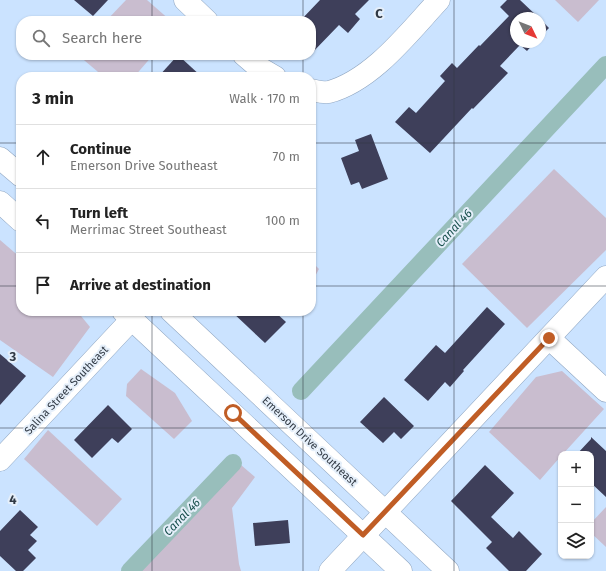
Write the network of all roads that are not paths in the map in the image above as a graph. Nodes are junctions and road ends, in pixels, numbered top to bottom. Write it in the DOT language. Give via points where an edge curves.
graph roads {
  1 [pos="184,0"];
  2 [pos="439,0"];
  3 [pos="202,16"];
  4 [pos="250,60"];
  5 [pos="266,72"];
  6 [pos="319,91"];
  7 [pos="0,158"];
  8 [pos="16,172"];
  9 [pos="0,202"];
  10 [pos="16,216"];
  11 [pos="606,277"];
  12 [pos="126,316"];
  13 [pos="128,316"];
  14 [pos="176,316"];
  15 [pos="549,338"];
  16 [pos="606,392"];
  17 [pos="0,460"];
  18 [pos="386,511"];
  19 [pos="363,535"];
  20 [pos="330,571"];
  21 [pos="401,571"];
  22 [pos="448,571"];
  1 -- 3 [label="street"];
  2 -- 6 [label="street" via="380,62 359,80"];
  4 -- 5 [label="street"];
  7 -- 8 [label="street"];
  9 -- 10 [label="street"];
  11 -- 15 [label="street"];
  12 -- 17 [label="street, Salina Street Southeast"];
  13 -- 19 [label="street"];
  14 -- 18 [label="street, Emerson Drive Southeast"];
  15 -- 16 [label="street"];
  15 -- 18 [label="street"];
  18 -- 19 [label="street"];
  18 -- 22 [label="street, Emerson Drive Southeast"];
  19 -- 20 [label="street"];
  19 -- 21 [label="street"];
}
